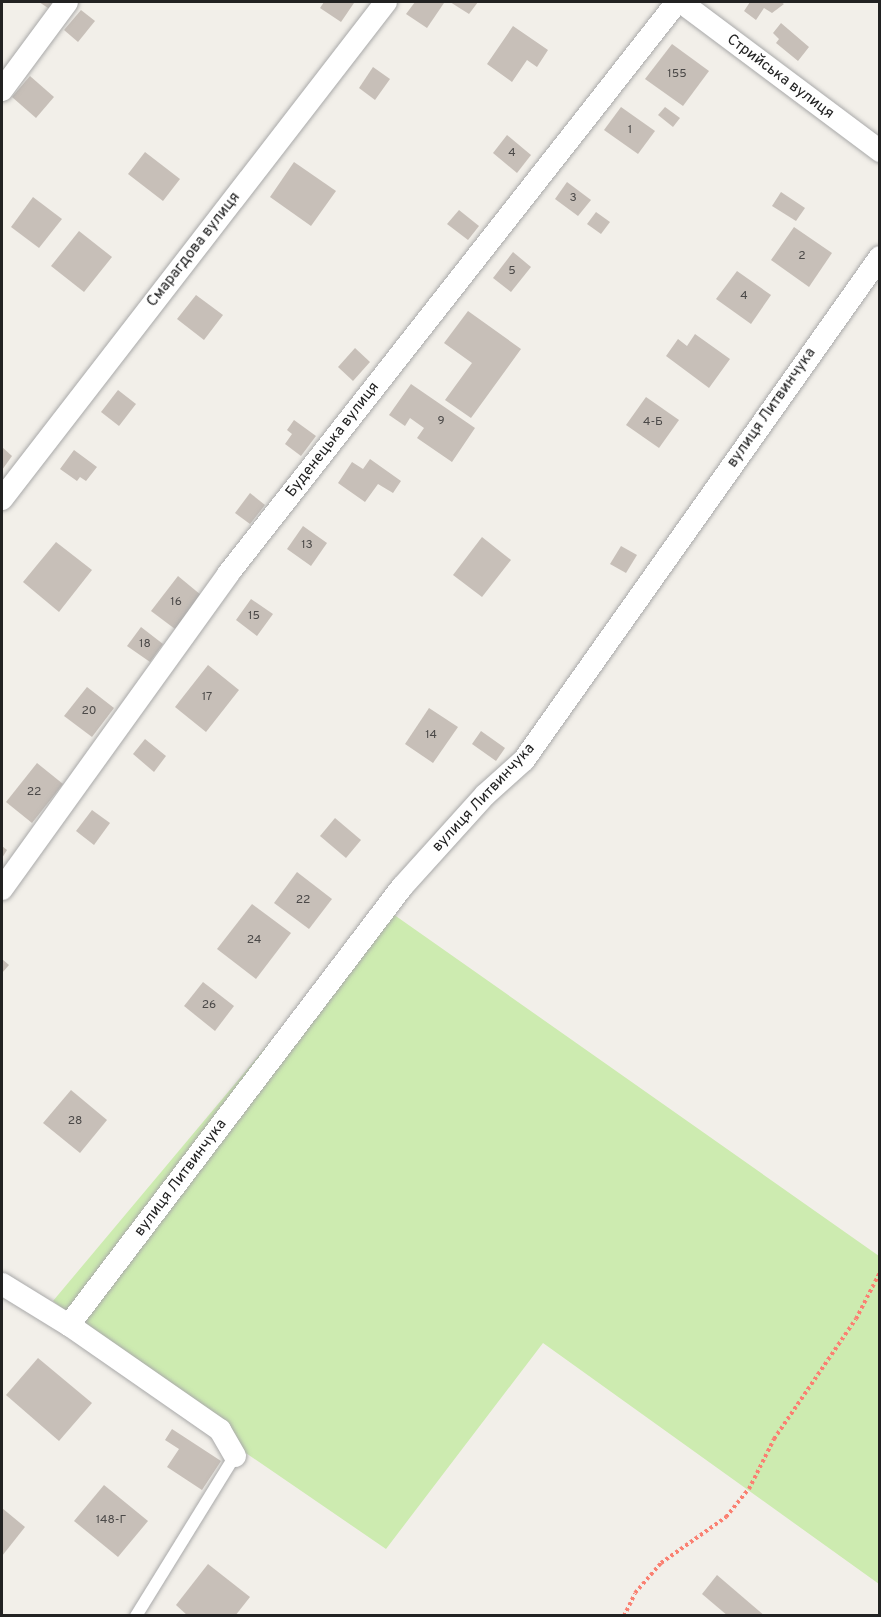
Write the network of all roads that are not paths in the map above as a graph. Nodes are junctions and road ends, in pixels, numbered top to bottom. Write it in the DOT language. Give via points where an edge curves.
graph roads {
  1 [pos="67,2"];
  2 [pos="386,2"];
  3 [pos="679,2"];
  4 [pos="706,10"];
  5 [pos="2,90"];
  6 [pos="879,151"];
  7 [pos="879,257"];
  8 [pos="2,499"];
  9 [pos="2,889"];
  10 [pos="2,1284"];
  11 [pos="69,1326"];
  12 [pos="235,1456"];
  13 [pos="136,1616"];
  1 -- 5 [label="street"];
  2 -- 8 [label="street, Смарагдова вулиця"];
  3 -- 4 [label="street, Стрийська вулиця"];
  3 -- 9 [label="street, Буденецька вулиця" via="228,574"];
  4 -- 6 [label="street, Стрийська вулиця"];
  7 -- 11 [label="street, вулиця Литвинчука" via="524,760 485,795 394,897"];
  10 -- 11 [label="street"];
  11 -- 12 [label="street" via="220,1430"];
  12 -- 13 [label="lane"];
}
